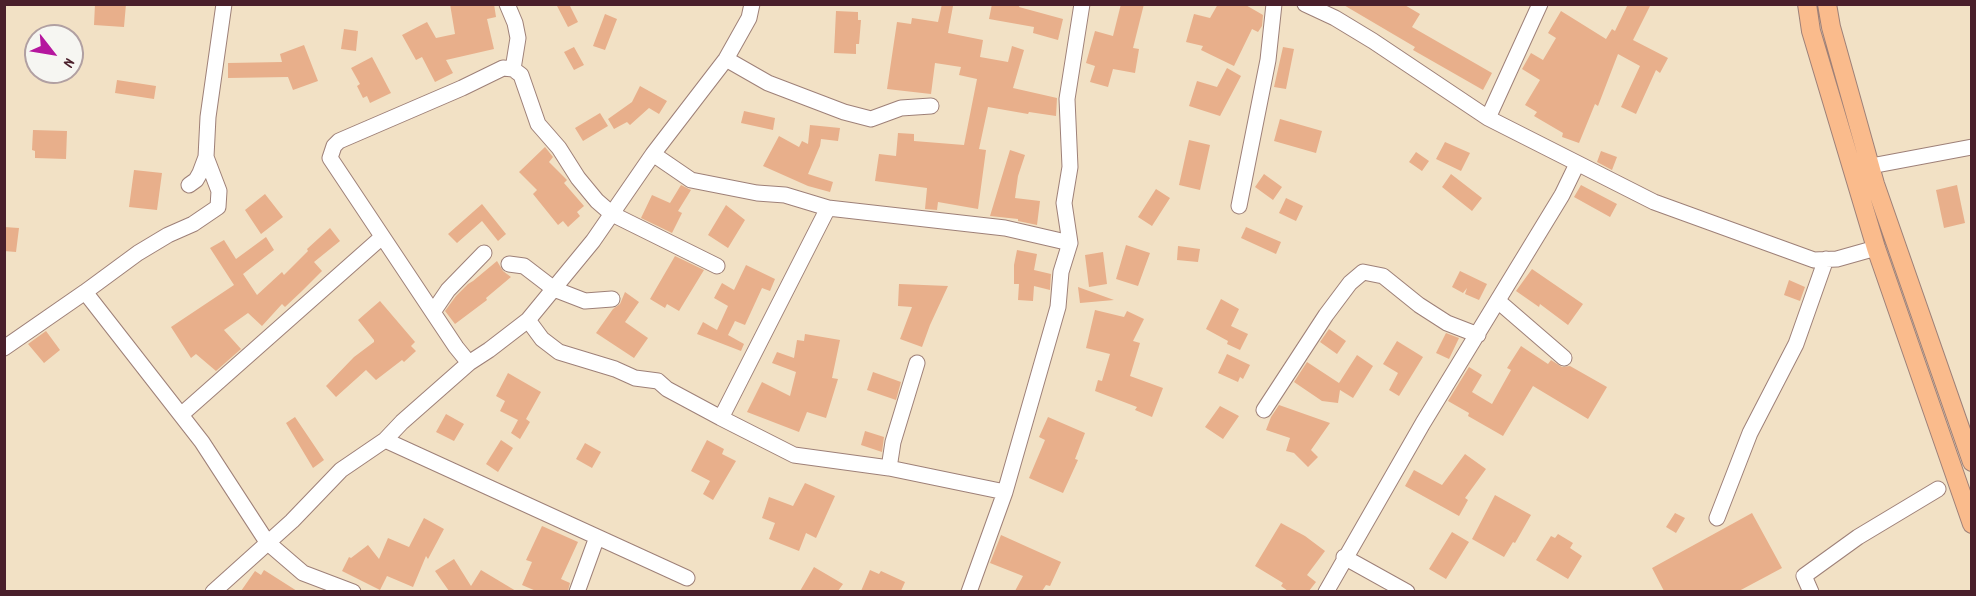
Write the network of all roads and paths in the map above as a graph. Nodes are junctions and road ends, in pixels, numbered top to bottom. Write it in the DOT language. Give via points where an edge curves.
graph roads {
  1 [pos="224,4"];
  2 [pos="507,4"];
  3 [pos="752,4"];
  4 [pos="1082,4"];
  5 [pos="1274,4"];
  6 [pos="1305,4"];
  7 [pos="1540,4"];
  8 [pos="1807,4"];
  9 [pos="1827,4"];
  10 [pos="726,59"];
  11 [pos="513,69"];
  12 [pos="931,106"];
  13 [pos="1488,118"];
  14 [pos="1971,147"];
  15 [pos="653,154"];
  16 [pos="206,157"];
  17 [pos="1577,164"];
  18 [pos="1871,166"];
  19 [pos="189,185"];
  20 [pos="1239,206"];
  21 [pos="828,208"];
  22 [pos="612,214"];
  23 [pos="382,237"];
  24 [pos="1070,243"];
  25 [pos="1875,248"];
  26 [pos="484,253"];
  27 [pos="1826,259"];
  28 [pos="508,264"];
  29 [pos="717,266"];
  30 [pos="554,289"];
  31 [pos="85,292"];
  32 [pos="612,299"];
  33 [pos="1498,301"];
  34 [pos="433,312"];
  35 [pos="528,320"];
  36 [pos="1478,335"];
  37 [pos="4,348"];
  38 [pos="1564,358"];
  39 [pos="469,363"];
  40 [pos="917,363"];
  41 [pos="1264,410"];
  42 [pos="182,414"];
  43 [pos="720,418"];
  44 [pos="385,440"];
  45 [pos="1971,462"];
  46 [pos="889,468"];
  47 [pos="1938,489"];
  48 [pos="1005,492"];
  49 [pos="1717,518"];
  50 [pos="1971,524"];
  51 [pos="597,537"];
  52 [pos="267,542"];
  53 [pos="1344,557"];
  54 [pos="687,578"];
  55 [pos="975,589"];
  56 [pos="213,591"];
  57 [pos="353,591"];
  58 [pos="577,591"];
  59 [pos="1326,591"];
  60 [pos="1407,591"];
  61 [pos="1811,591"];
  1 -- 16 [label="street"];
  2 -- 11 [label="street" via="518,38"];
  3 -- 10 [label="street" via="749,18"];
  4 -- 24 [label="street" via="1067,99 1070,167 1064,203"];
  5 -- 20 [label="street" via="1268,60"];
  6 -- 13 [label="street" via="1373,41"];
  7 -- 13 [label="street"];
  8 -- 25 [label="main road" via="1811,31"];
  9 -- 18 [label="main road"];
  10 -- 12 [label="street" via="768,83 870,118 901,108"];
  10 -- 15 [label="street"];
  11 -- 22 [label="street" via="521,75 538,124 560,148 588,191"];
  11 -- 23 [label="street" via="495,71 334,146 330,158"];
  13 -- 17 [label="street"];
  14 -- 18 [label="street"];
  15 -- 21 [label="street" via="691,180 757,194 785,195"];
  15 -- 22 [label="street"];
  16 -- 19 [label="street" via="196,180"];
  16 -- 31 [label="street" via="219,191 218,207 138,253"];
  17 -- 27 [label="street" via="1654,202 1814,260"];
  17 -- 33 [label="street"];
  18 -- 45 [label="main road"];
  21 -- 24 [label="street" via="1005,228"];
  21 -- 43 [label="street"];
  22 -- 29 [label="street"];
  22 -- 30 [label="street"];
  23 -- 34 [label="street"];
  23 -- 42 [label="street"];
  24 -- 48 [label="street" via="1061,272 1058,307"];
  25 -- 27 [label="street"];
  25 -- 50 [label="main road"];
  26 -- 34 [label="street" via="448,290"];
  27 -- 49 [label="street" via="1796,344 1750,433"];
  28 -- 30 [label="street" via="524,266"];
  30 -- 32 [label="street" via="585,301"];
  30 -- 35 [label="street"];
  31 -- 37 [label="street"];
  31 -- 42 [label="street"];
  33 -- 36 [label="street"];
  33 -- 38 [label="street"];
  34 -- 39 [label="street"];
  35 -- 39 [label="street"];
  35 -- 43 [label="street" via="542,339 559,352 635,378 658,381"];
  36 -- 41 [label="street" via="1447,323 1383,276 1363,272 1326,315"];
  36 -- 53 [label="street"];
  39 -- 44 [label="street"];
  40 -- 46 [label="street"];
  42 -- 52 [label="street"];
  43 -- 46 [label="street" via="794,455"];
  44 -- 51 [label="street"];
  44 -- 52 [label="street" via="341,470"];
  46 -- 48 [label="street"];
  47 -- 61 [label="street" via="1858,537 1804,576"];
  48 -- 55 [label="street"];
  51 -- 54 [label="street"];
  51 -- 58 [label="street"];
  52 -- 56 [label="street"];
  52 -- 57 [label="street" via="303,573"];
  53 -- 59 [label="street"];
  53 -- 60 [label="street"];
}
